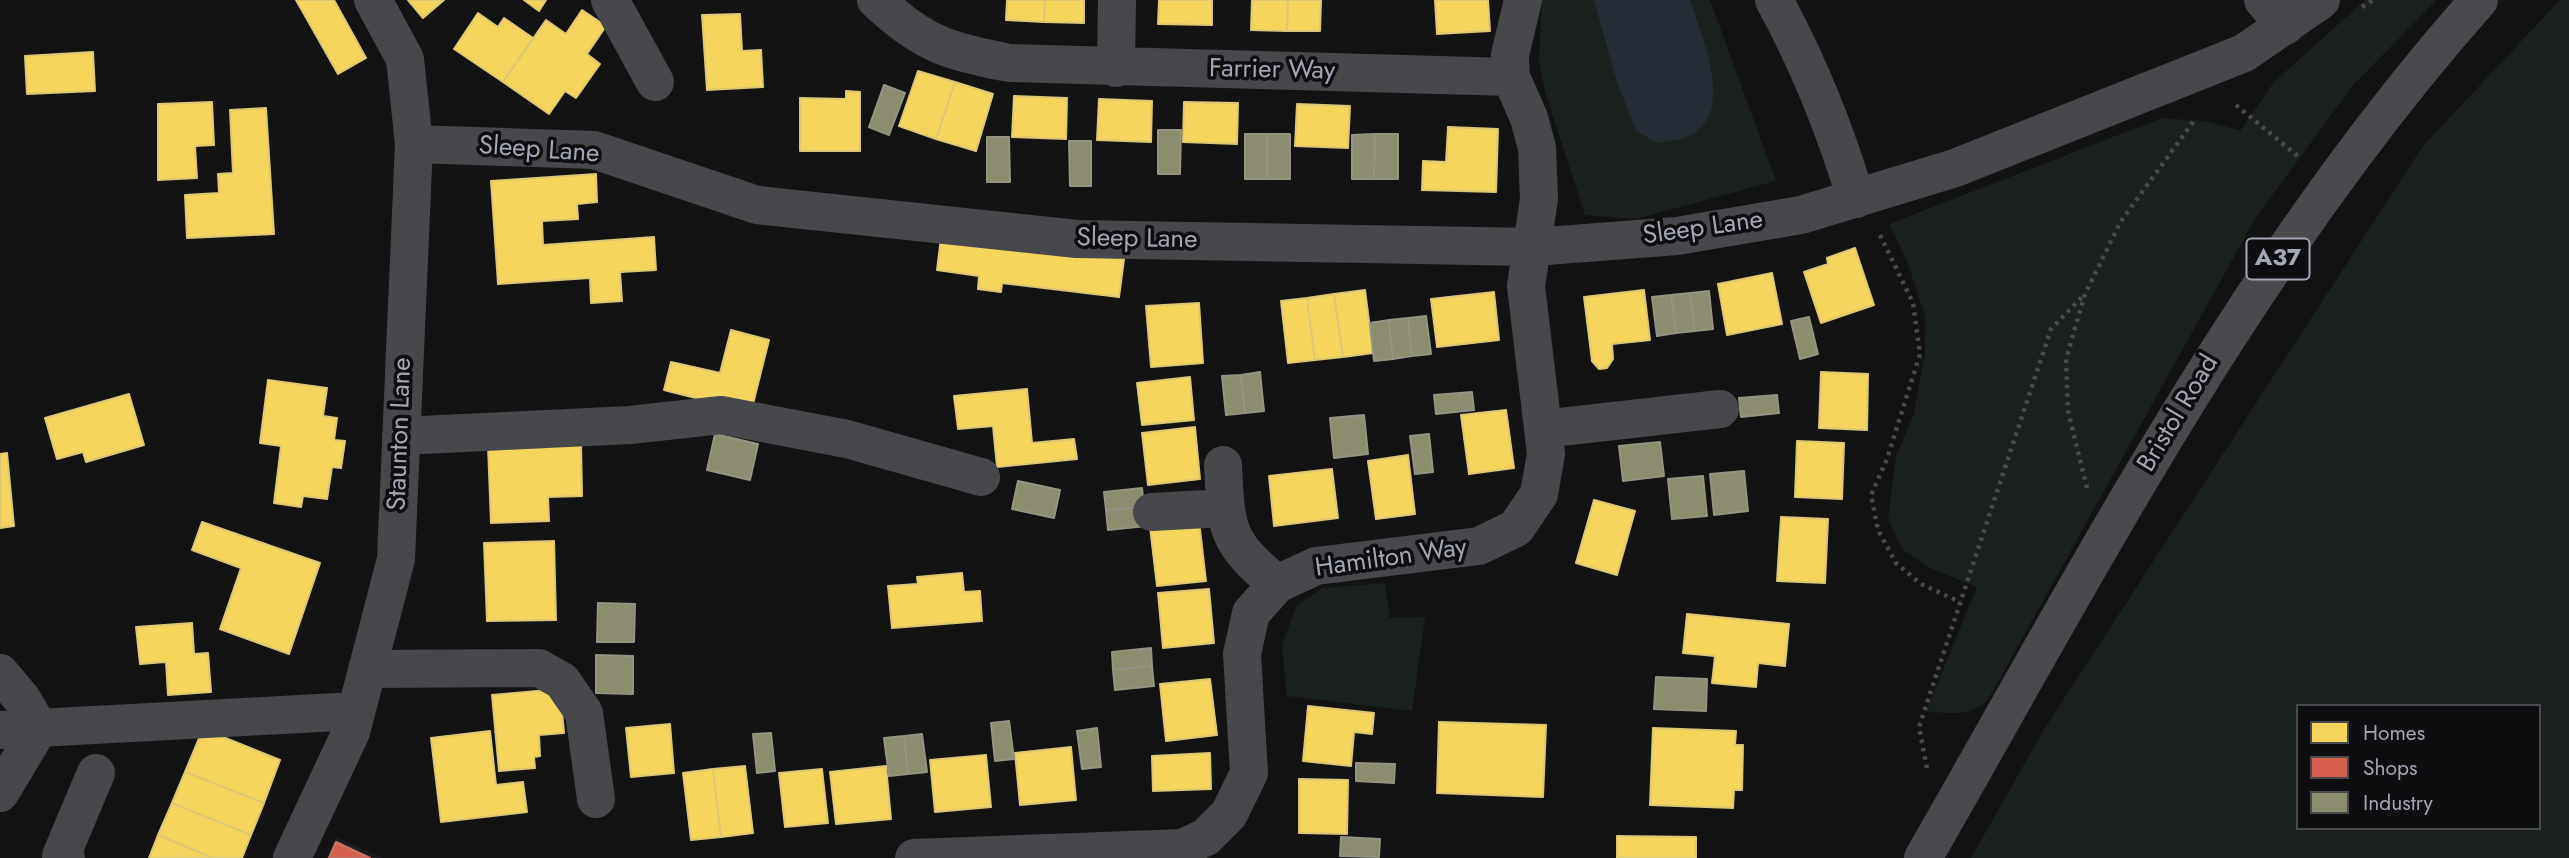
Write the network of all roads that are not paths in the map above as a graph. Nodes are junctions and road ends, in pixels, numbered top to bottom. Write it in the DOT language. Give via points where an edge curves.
graph roads {
  1 [pos="373,0"];
  2 [pos="610,0"];
  3 [pos="876,0"];
  4 [pos="1117,0"];
  5 [pos="1522,0"];
  6 [pos="1774,0"];
  7 [pos="2321,0"];
  8 [pos="2479,0"];
  9 [pos="2274,13"];
  10 [pos="1116,68"];
  11 [pos="1510,77"];
  12 [pos="655,82"];
  13 [pos="414,144"];
  14 [pos="1861,197"];
  15 [pos="1533,247"];
  16 [pos="1720,409"];
  17 [pos="1543,429"];
  18 [pos="401,436"];
  19 [pos="1223,466"];
  20 [pos="982,477"];
  21 [pos="1225,508"];
  22 [pos="1152,512"];
  23 [pos="1277,584"];
  24 [pos="368,669"];
  25 [pos="0,673"];
  26 [pos="356,711"];
  27 [pos="39,728"];
  28 [pos="0,730"];
  29 [pos="96,773"];
  30 [pos="0,793"];
  31 [pos="596,799"];
  32 [pos="1931,845"];
  33 [pos="1183,853"];
  34 [pos="66,858"];
  35 [pos="292,858"];
  36 [pos="914,858"];
  1 -- 13 [label="street, Staunton Lane" via="405,58"];
  2 -- 12 [label="street"];
  3 -- 10 [label="street, Farrier Way" via="903,26 945,50 1009,63"];
  4 -- 10 [label="street"];
  5 -- 11 [label="street"];
  6 -- 14 [label="street" via="1801,51"];
  7 -- 9 [label="street, Sleep Lane"];
  8 -- 32 [label="highway, Bristol Road / A37" via="2384,111 2330,183 2213,358 2105,537"];
  9 -- 14 [label="street, Sleep Lane" via="2232,58 1955,168"];
  10 -- 11 [label="street, Farrier Way"];
  11 -- 15 [label="street" via="1537,148 1539,199"];
  13 -- 15 [label="street, Sleep Lane" via="594,149 757,205 1077,239"];
  13 -- 18 [label="street, Staunton Lane"];
  14 -- 15 [label="street, Sleep Lane" via="1801,215 1677,236"];
  15 -- 17 [label="street, Hamilton Way" via="1526,286"];
  16 -- 17 [label="street"];
  17 -- 23 [label="street, Hamilton Way" via="1546,454 1539,494 1516,528 1479,546 1316,566"];
  18 -- 20 [label="street" via="630,425 721,415 847,439"];
  18 -- 24 [label="street, Staunton Lane" via="396,559"];
  19 -- 21 [label="street"];
  21 -- 22 [label="street"];
  21 -- 23 [label="street" via="1233,541"];
  23 -- 33 [label="street, Hamilton Way" via="1251,613 1242,654 1249,773 1228,814"];
  24 -- 26 [label="street, Staunton Lane"];
  24 -- 31 [label="street" via="539,668 562,681 583,713"];
  25 -- 27 [label="street"];
  26 -- 27 [label="street"];
  26 -- 35 [label="street, Staunton Lane" via="351,733"];
  27 -- 28 [label="street"];
  27 -- 30 [label="street"];
  29 -- 34 [label="street" via="61,856"];
  33 -- 36 [label="street, Hamilton Way"];
}
